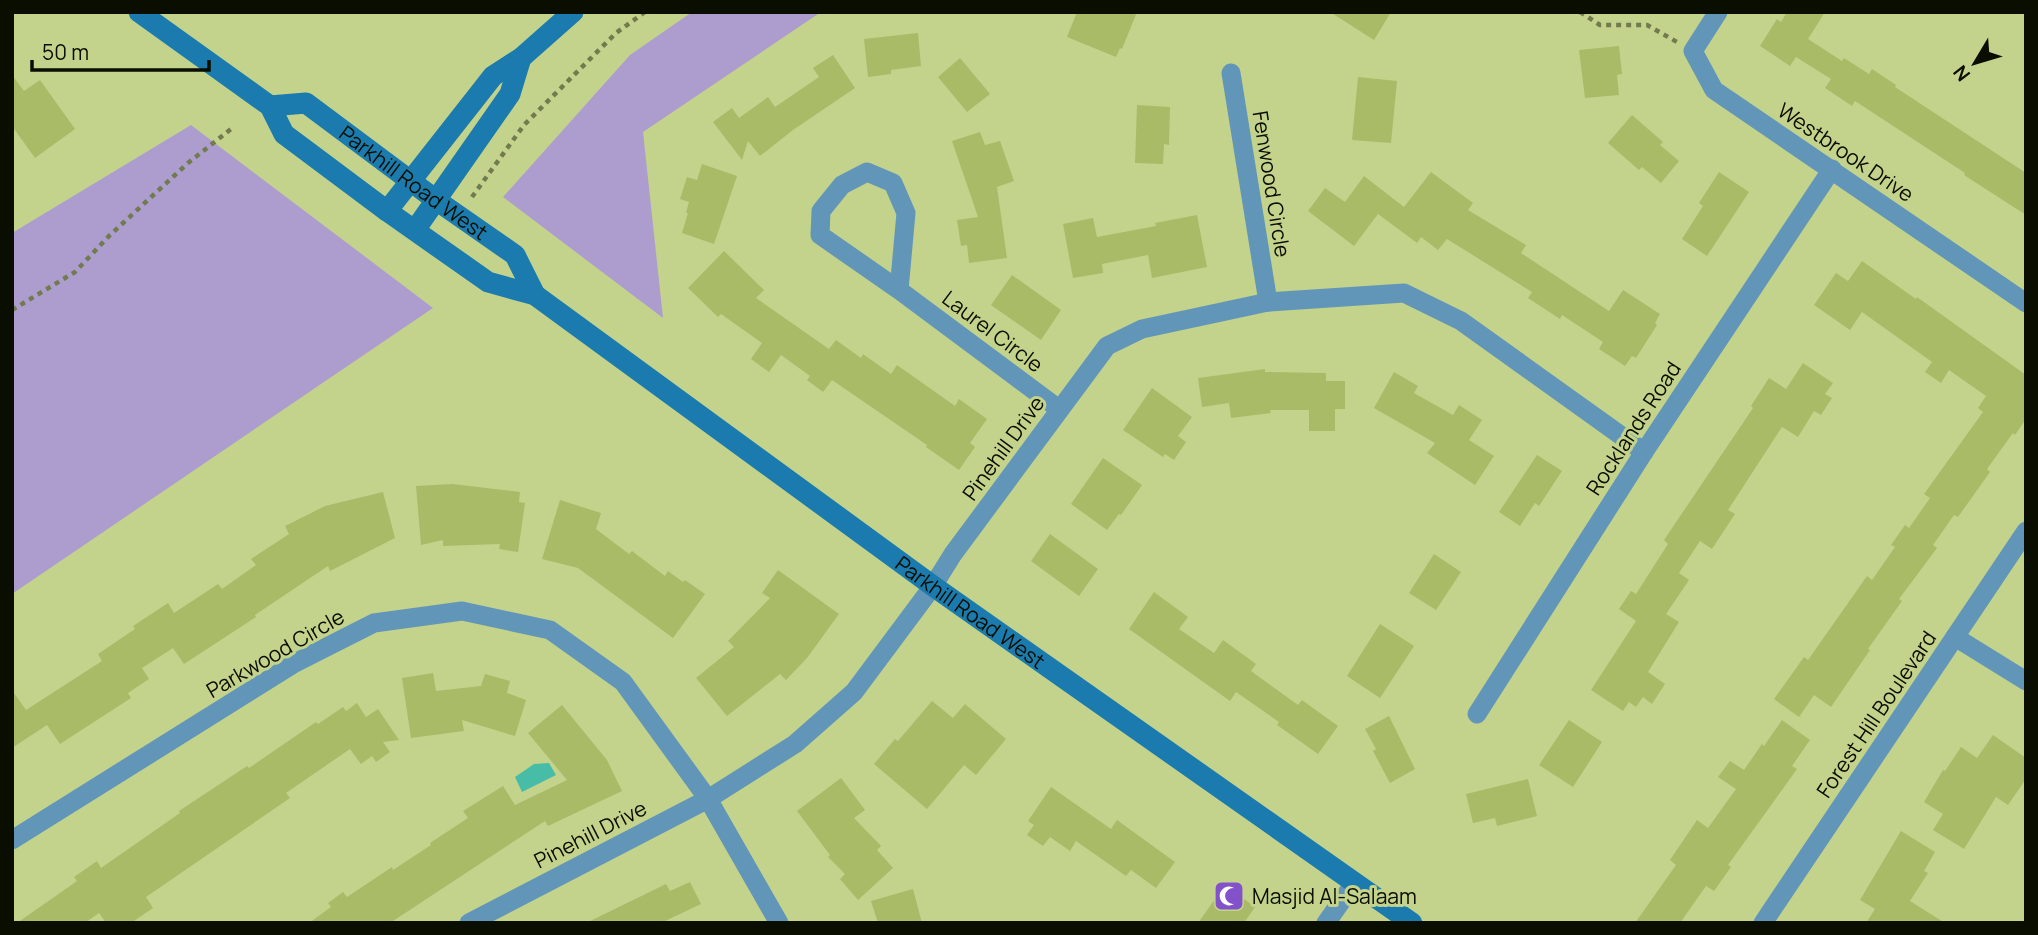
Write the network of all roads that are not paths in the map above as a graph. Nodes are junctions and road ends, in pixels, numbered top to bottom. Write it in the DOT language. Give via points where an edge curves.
graph roads {
  1 [pos="139,12"];
  2 [pos="573,12"];
  3 [pos="1718,12"];
  4 [pos="521,58"];
  5 [pos="1231,73"];
  6 [pos="270,106"];
  7 [pos="1832,169"];
  8 [pos="410,180"];
  9 [pos="436,200"];
  10 [pos="387,211"];
  11 [pos="415,230"];
  12 [pos="899,290"];
  13 [pos="535,295"];
  14 [pos="1268,302"];
  15 [pos="2026,303"];
  16 [pos="1059,409"];
  17 [pos="1644,452"];
  18 [pos="2026,531"];
  19 [pos="933,586"];
  20 [pos="1955,637"];
  21 [pos="2026,681"];
  22 [pos="1477,714"];
  23 [pos="708,799"];
  24 [pos="12,840"];
  25 [pos="1355,882"];
  26 [pos="469,923"];
  27 [pos="779,923"];
  28 [pos="1326,923"];
  29 [pos="1412,923"];
  30 [pos="1763,923"];
  1 -- 6 [label="main road, Parkhill Road West"];
  2 -- 4 [label="main road"];
  3 -- 7 [label="street, Westbrook Drive" via="1693,51 1714,90"];
  4 -- 8 [label="main road" via="493,76"];
  4 -- 9 [label="main road" via="510,94"];
  5 -- 14 [label="street, Fenwood Circle"];
  6 -- 8 [label="main road, Parkhill Road West" via="306,103"];
  6 -- 10 [label="main road, Parkhill Road West" via="284,134"];
  7 -- 15 [label="street, Westbrook Drive"];
  7 -- 17 [label="street, Rocklands Road"];
  8 -- 9 [label="main road, Parkhill Road West"];
  8 -- 10 [label="main road"];
  9 -- 11 [label="main road"];
  9 -- 13 [label="main road, Parkhill Road West" via="515,255"];
  10 -- 11 [label="main road, Parkhill Road West"];
  11 -- 13 [label="main road, Parkhill Road West" via="488,282"];
  12 -- 12 [label="street, Laurel Circle" via="906,213 892,183 867,172 842,185 821,211 820,235"];
  12 -- 16 [label="street, Laurel Circle"];
  13 -- 19 [label="main road, Parkhill Road West"];
  14 -- 16 [label="street, Pinehill Drive" via="1142,329 1107,346"];
  14 -- 17 [label="street, Pinehill Drive" via="1404,293 1461,321"];
  16 -- 19 [label="street, Pinehill Drive"];
  17 -- 22 [label="street, Rocklands Road"];
  18 -- 20 [label="street, Forest Hill Boulevard"];
  19 -- 23 [label="street, Pinehill Drive" via="854,692 795,744"];
  19 -- 25 [label="main road, Parkhill Road West"];
  20 -- 21 [label="street"];
  20 -- 30 [label="street, Forest Hill Boulevard"];
  23 -- 24 [label="street, Parkwood Circle" via="623,682 550,630 462,611 374,623 295,663"];
  23 -- 26 [label="street, Pinehill Drive"];
  23 -- 27 [label="street, Parkwood Circle"];
  25 -- 28 [label="street"];
  25 -- 29 [label="main road, Parkhill Road West"];
}
